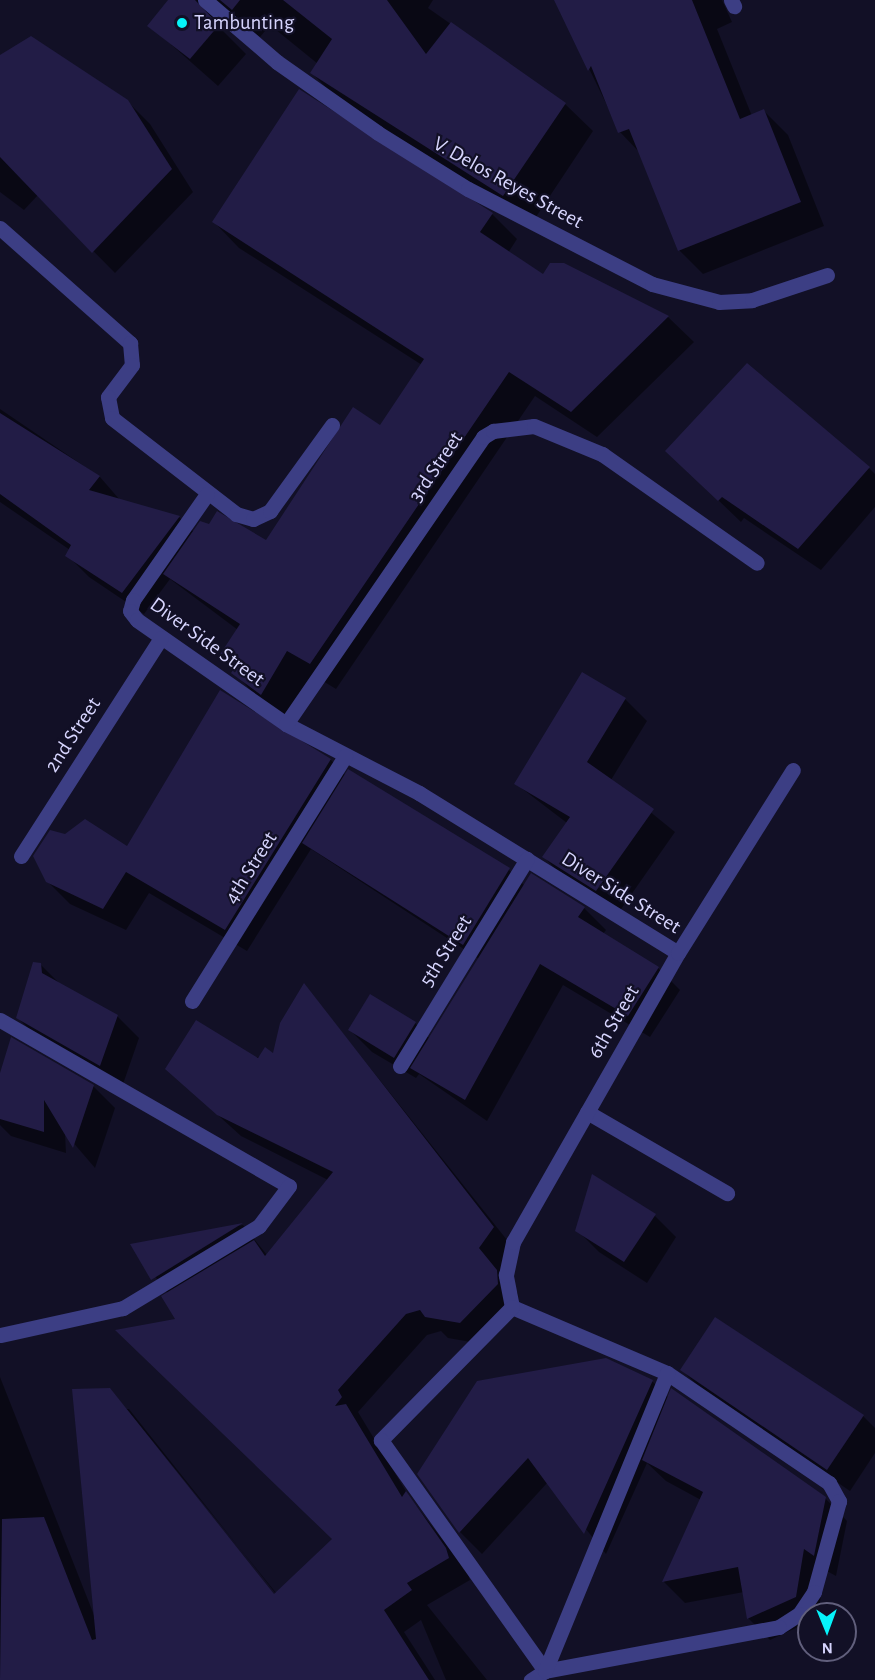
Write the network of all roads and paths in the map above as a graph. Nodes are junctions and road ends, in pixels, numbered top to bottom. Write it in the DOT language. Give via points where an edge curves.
graph roads {
  1 [pos="205,0"];
  2 [pos="0,228"];
  3 [pos="827,275"];
  4 [pos="332,425"];
  5 [pos="207,494"];
  6 [pos="757,563"];
  7 [pos="161,638"];
  8 [pos="286,724"];
  9 [pos="345,756"];
  10 [pos="793,770"];
  11 [pos="21,856"];
  12 [pos="528,859"];
  13 [pos="678,953"];
  14 [pos="192,1001"];
  15 [pos="0,1020"];
  16 [pos="400,1066"];
  17 [pos="587,1112"];
  18 [pos="727,1193"];
  19 [pos="512,1307"];
  20 [pos="0,1335"];
  21 [pos="667,1373"];
  22 [pos="546,1671"];
  23 [pos="531,1680"];
  1 -- 3 [label="street, V. Delos Reyes Street" via="277,62 378,133 468,189 652,284 719,302 752,300"];
  2 -- 5 [label="street" via="130,343 132,365 108,397 112,418"];
  4 -- 5 [label="street" via="270,511 253,519"];
  5 -- 7 [label="street, Diver Side Street" via="133,600 130,611"];
  6 -- 8 [label="street, 3rd Street" via="603,454 534,426 493,431 483,437"];
  7 -- 8 [label="street, Diver Side Street"];
  7 -- 11 [label="street, 2nd Street"];
  8 -- 9 [label="street, Diver Side Street"];
  9 -- 12 [label="street, Diver Side Street"];
  9 -- 14 [label="street, 4th Street"];
  10 -- 13 [label="street, 6th Street"];
  12 -- 13 [label="street, Diver Side Street"];
  12 -- 16 [label="street, 5th Street"];
  13 -- 17 [label="street, 6th Street"];
  15 -- 20 [label="street" via="289,1186 258,1226 123,1308"];
  17 -- 18 [label="street"];
  17 -- 19 [label="street, 6th Street" via="513,1242 506,1275"];
  19 -- 21 [label="street"];
  19 -- 22 [label="street" via="381,1440"];
  21 -- 22 [label="street"];
  21 -- 22 [label="street" via="836,1492 837,1517 814,1592 799,1614 758,1634"];
  22 -- 23 [label="street"];
}
